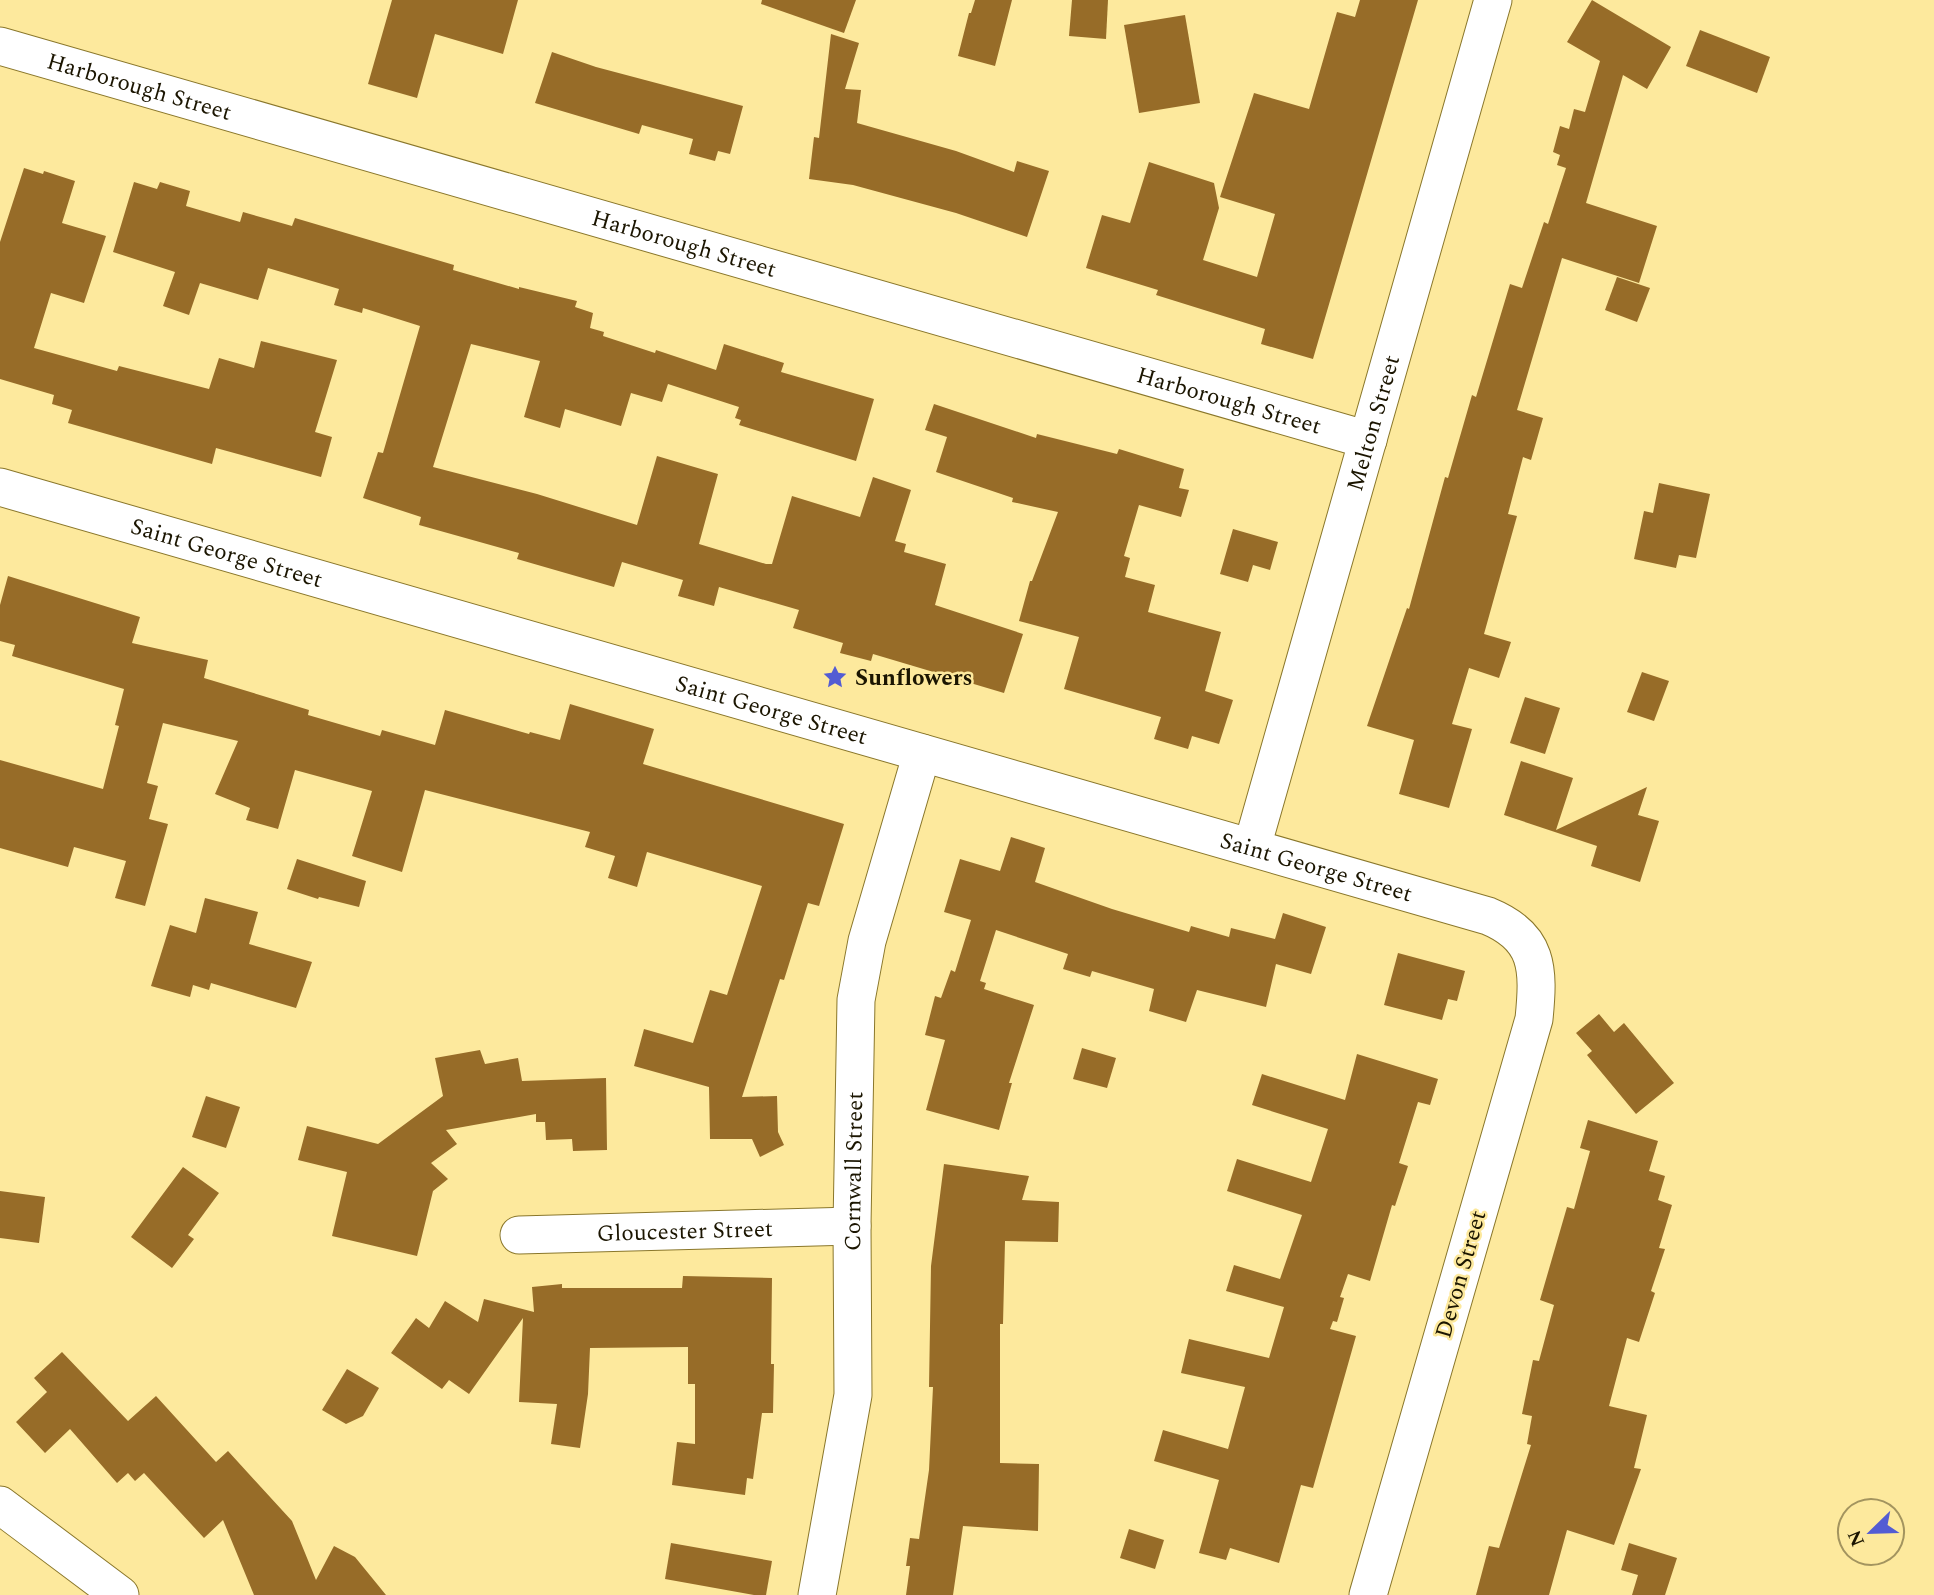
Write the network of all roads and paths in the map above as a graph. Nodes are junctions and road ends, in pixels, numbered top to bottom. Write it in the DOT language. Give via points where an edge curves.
graph roads {
  1 [pos="1493,0"];
  2 [pos="0,46"];
  3 [pos="1368,440"];
  4 [pos="0,487"];
  5 [pos="922,753"];
  6 [pos="1252,847"];
  7 [pos="1530,952"];
  8 [pos="852,1226"];
  9 [pos="519,1235"];
  10 [pos="0,1505"];
  11 [pos="120,1595"];
  12 [pos="817,1595"];
  13 [pos="1368,1595"];
  1 -- 3 [label="street, Melton Street"];
  2 -- 3 [label="street, Harborough Street"];
  3 -- 6 [label="street, Melton Street"];
  4 -- 5 [label="street, Saint George Street"];
  5 -- 6 [label="street, Saint George Street"];
  5 -- 8 [label="street, Cornwall Street" via="860,971"];
  6 -- 7 [label="street, Saint George Street" via="1488,916 1520,934"];
  7 -- 13 [label="street, Devon Street" via="1536,983 1534,1018"];
  8 -- 9 [label="street, Gloucester Street"];
  8 -- 12 [label="street, Cornwall Street" via="853,1395"];
  10 -- 11 [label="street"];
}
